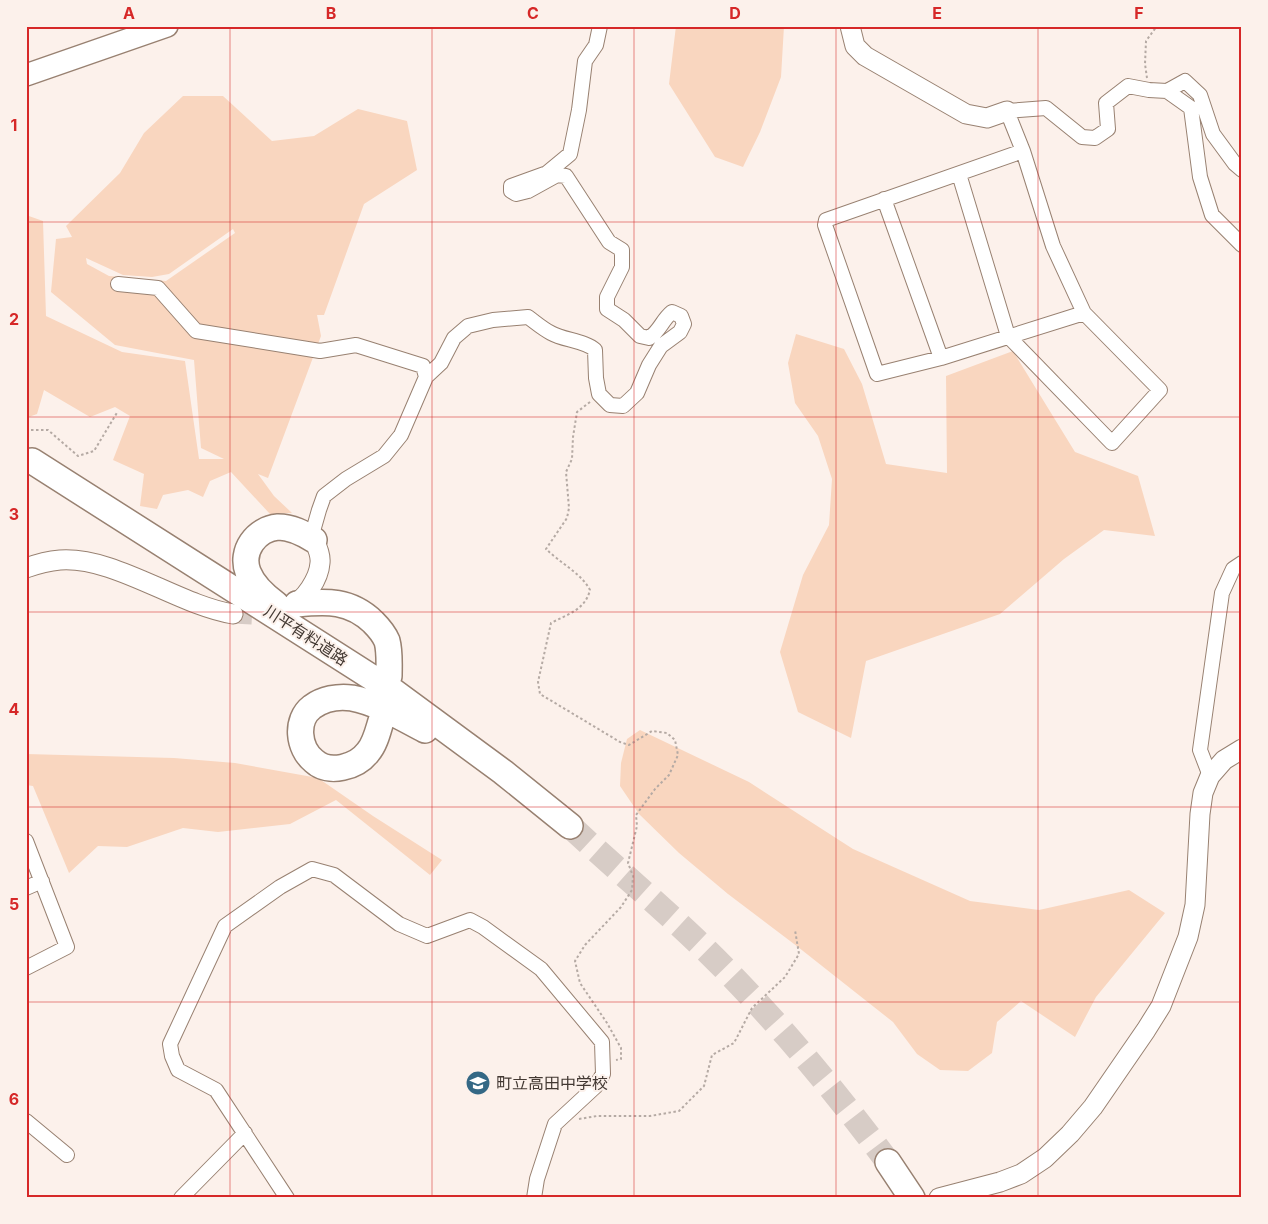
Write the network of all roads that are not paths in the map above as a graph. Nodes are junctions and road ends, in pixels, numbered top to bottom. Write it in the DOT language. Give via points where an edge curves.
graph roads {
  1 [pos="167,26"];
  2 [pos="600,26"];
  3 [pos="850,26"];
  4 [pos="26,75"];
  5 [pos="1167,91"];
  6 [pos="1007,111"];
  7 [pos="1023,151"];
  8 [pos="1242,170"];
  9 [pos="959,174"];
  10 [pos="884,199"];
  11 [pos="1242,245"];
  12 [pos="118,284"];
  13 [pos="1084,313"];
  14 [pos="1008,336"];
  15 [pos="941,358"];
  16 [pos="426,377"];
  17 [pos="314,540"];
  18 [pos="1242,563"];
  19 [pos="26,568"];
  20 [pos="293,605"];
  21 [pos="232,614"];
  22 [pos="391,684"];
  23 [pos="381,721"];
  24 [pos="447,741"];
  25 [pos="1242,749"];
  26 [pos="1210,776"];
  27 [pos="26,841"];
  28 [pos="42,881"];
  29 [pos="26,888"];
  30 [pos="26,968"];
  31 [pos="26,1122"];
  32 [pos="245,1132"];
  33 [pos="67,1155"];
  34 [pos="944,1197"];
  35 [pos="181,1198"];
  36 [pos="287,1198"];
  37 [pos="534,1198"];
  38 [pos="898,1198"];
  39 [pos="912,1198"];
  1 -- 4 [label="main road"];
  2 -- 16 [label="street" via="596,45 585,62 570,154 547,173 511,186 511,191 516,194 557,175 566,176 610,242 622,250 622,267 607,297 607,309 640,336 649,338 658,332 672,312 681,316 684,324 680,332 661,346 637,393 623,406 610,405 600,395 595,350 591,346 550,333 528,317 468,326 454,338 441,363"];
  3 -- 6 [label="street" via="855,46 865,56 942,102 966,114 987,118"];
  5 -- 6 [label="street" via="1128,86 1106,103 1108,129 1096,138 1082,136 1046,108"];
  5 -- 8 [label="street" via="1185,81 1200,95 1213,134"];
  5 -- 11 [label="street" via="1191,108 1200,177 1212,216"];
  6 -- 7 [label="street"];
  7 -- 9 [label="street"];
  7 -- 13 [label="street" via="1053,246"];
  9 -- 10 [label="street"];
  9 -- 14 [label="street"];
  10 -- 15 [label="street"];
  10 -- 15 [label="street" via="826,220 825,225 877,374"];
  12 -- 16 [label="street" via="158,288 196,330 320,351 356,345 423,366"];
  13 -- 14 [label="street"];
  13 -- 14 [label="street" via="1160,390 1112,443"];
  14 -- 15 [label="street"];
  16 -- 17 [label="street" via="401,435 384,456 346,478 324,496"];
  17 -- 20 [label="street" via="319,550 318,573 313,585"];
  17 -- 22 [label="highway" via="291,528 278,527 256,536 246,558 255,585 269,599"];
  18 -- 26 [label="street" via="1233,569 1222,593 1200,750"];
  19 -- 21 [label="street" via="62,560 83,561 130,576 215,611"];
  20 -- 22 [label="highway" via="342,604 366,616 386,639"];
  22 -- 24 [label="highway, 川平有料道路" via="504,772 566,830"];
  22 -- 24 [label="highway, 川平有料道路" via="30,464 342,667"];
  23 -- 24 [label="highway" via="369,752 360,761 336,769 314,761 300,737 301,723 307,711 334,698 351,698 389,711"];
  25 -- 26 [label="street" via="1224,760"];
  26 -- 34 [label="street" via="1200,814 1195,904 1188,937 1162,1006 1093,1107 1045,1158 1021,1174"];
  27 -- 28 [label="street"];
  28 -- 29 [label="street"];
  28 -- 30 [label="street" via="67,947"];
  31 -- 33 [label="street"];
  32 -- 35 [label="street"];
  32 -- 36 [label="street"];
  32 -- 37 [label="street" via="216,1090 178,1070 170,1044 224,926 280,887 312,870 334,875 399,924 427,936 470,920 483,927 542,969 602,1042 603,1074 595,1087 555,1124"];
  38 -- 39 [label="highway" via="888,1169"];
}
